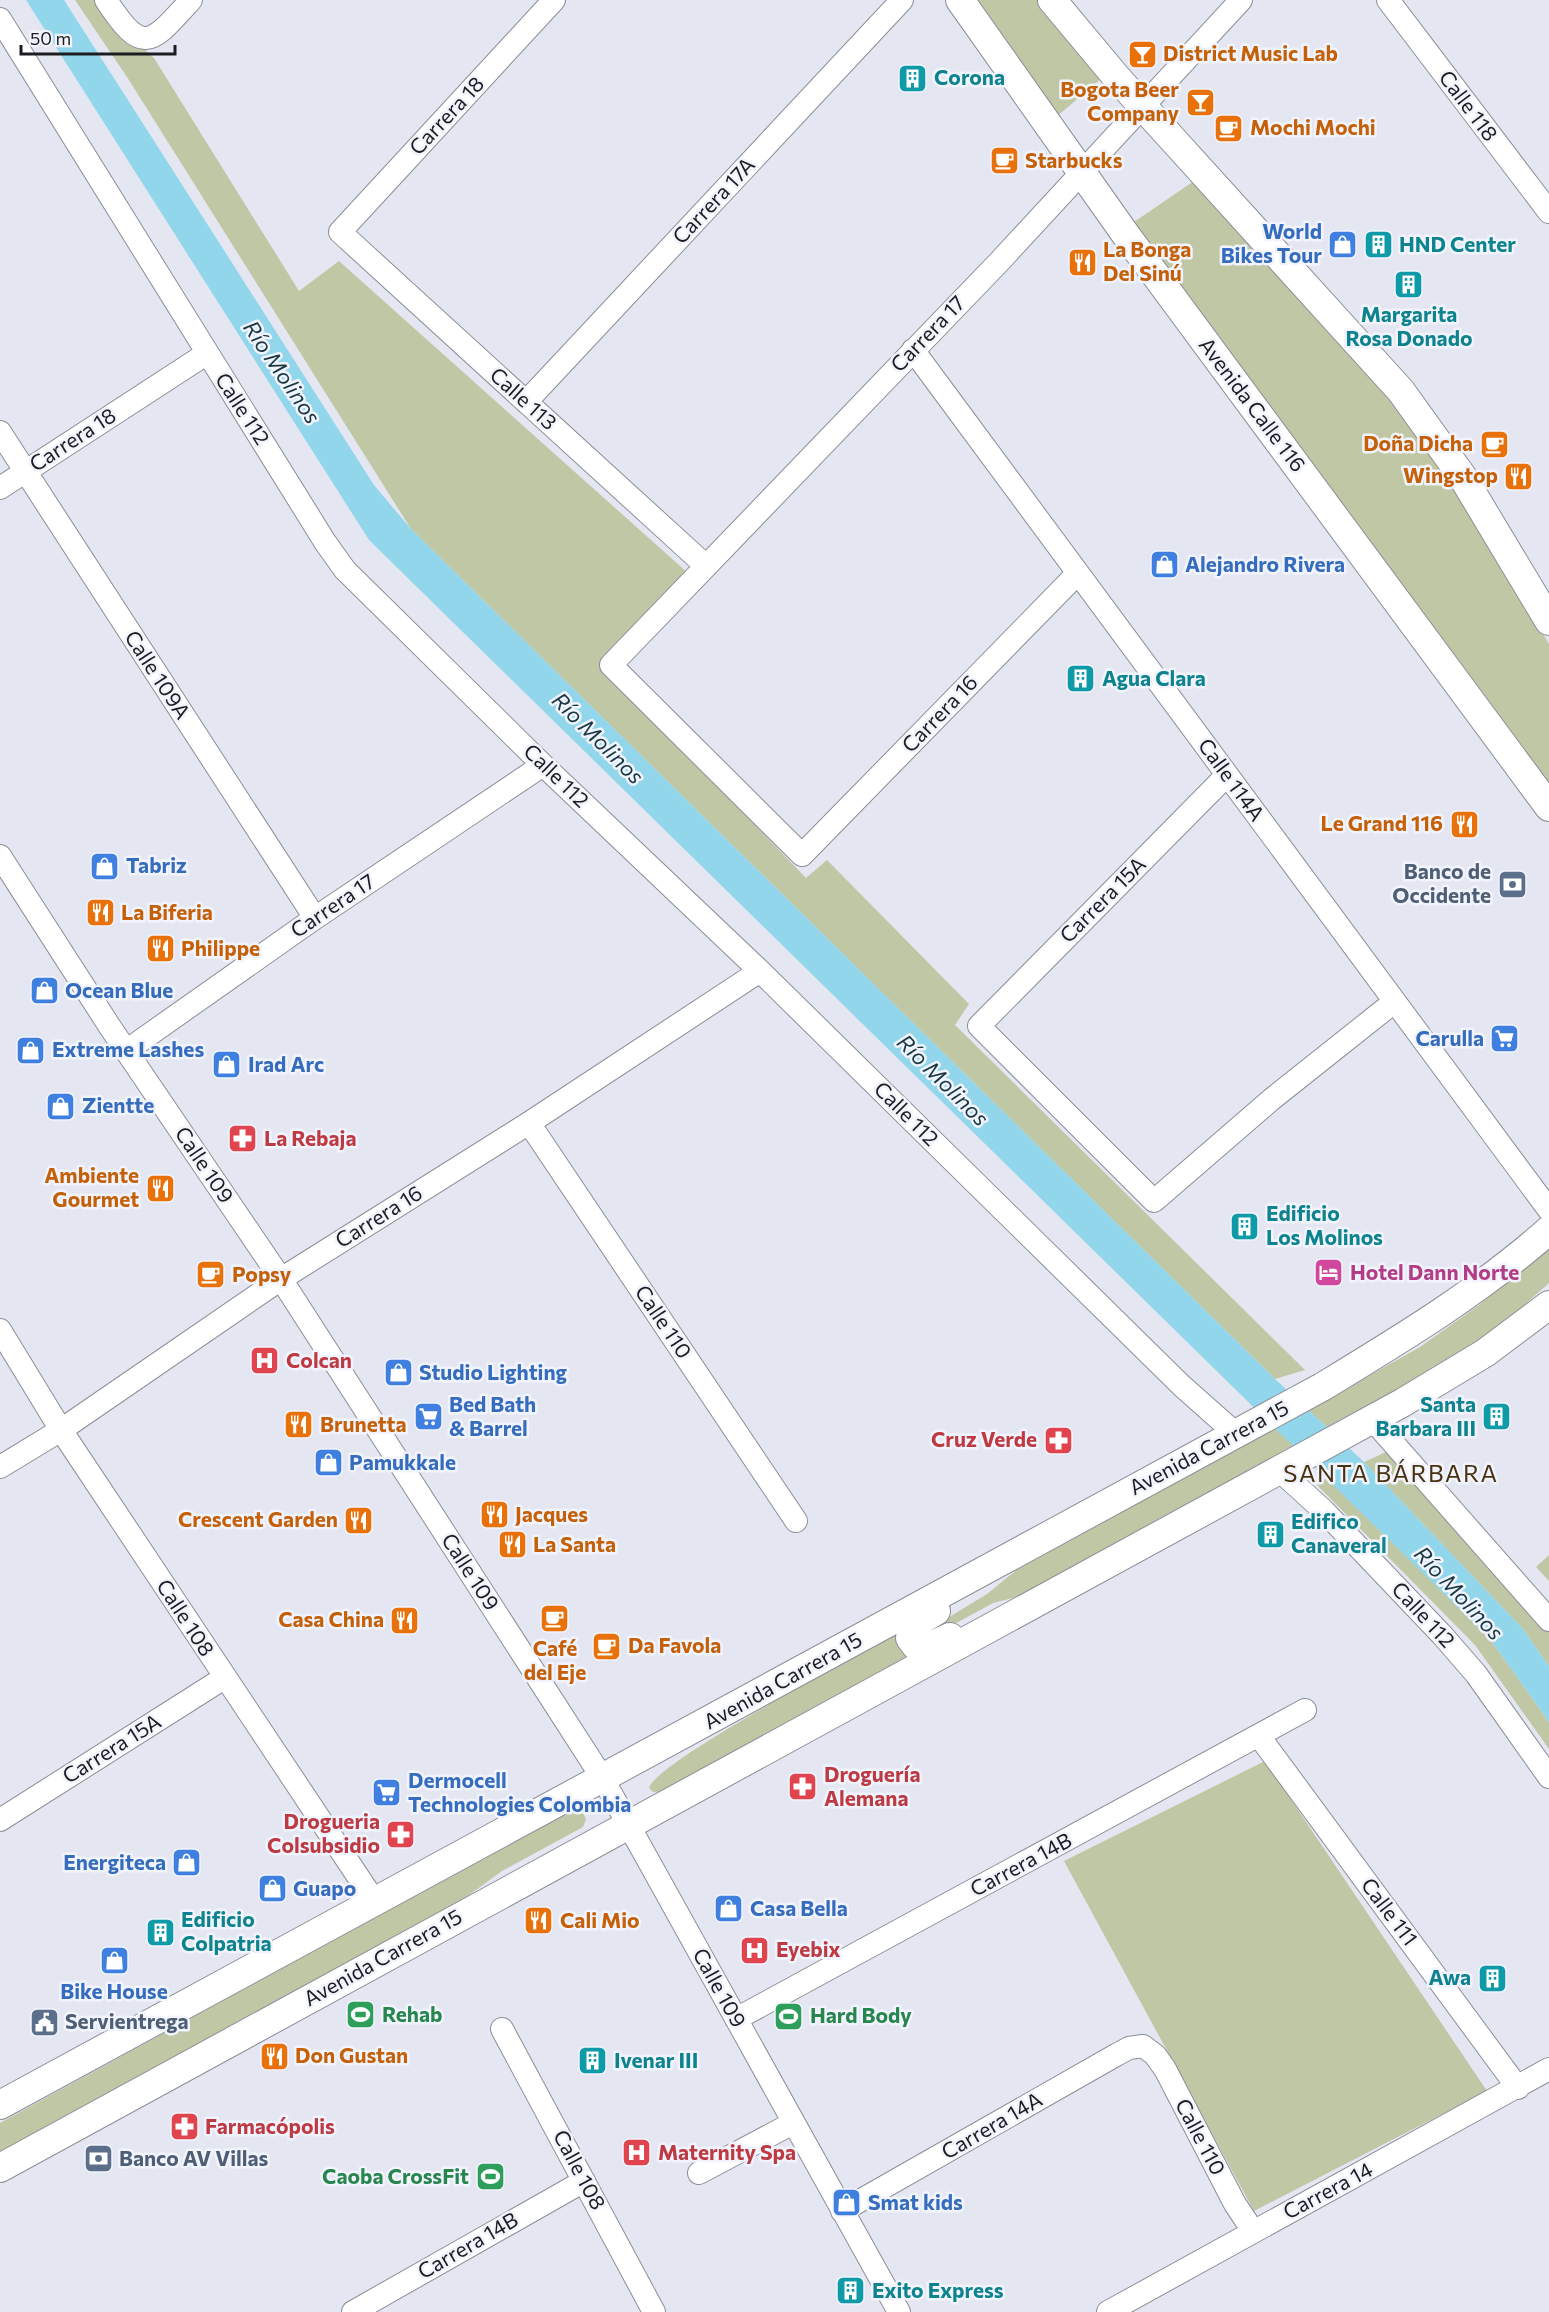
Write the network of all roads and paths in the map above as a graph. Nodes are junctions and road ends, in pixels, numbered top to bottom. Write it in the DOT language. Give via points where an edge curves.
graph roads {
  1 [pos="106,0"];
  2 [pos="191,0"];
  3 [pos="554,0"];
  4 [pos="902,0"];
  5 [pos="960,0"];
  6 [pos="1052,0"];
  7 [pos="1241,0"];
  8 [pos="1388,0"];
  9 [pos="0,19"];
  10 [pos="1144,106"];
  11 [pos="1083,173"];
  12 [pos="1549,212"];
  13 [pos="340,232"];
  14 [pos="913,350"];
  15 [pos="206,354"];
  16 [pos="526,402"];
  17 [pos="0,432"];
  18 [pos="25,471"];
  19 [pos="0,488"];
  20 [pos="706,566"];
  21 [pos="1078,573"];
  22 [pos="1549,621"];
  23 [pos="543,765"];
  24 [pos="1227,775"];
  25 [pos="1549,807"];
  26 [pos="802,855"];
  27 [pos="0,856"];
  28 [pos="315,918"];
  29 [pos="760,971"];
  30 [pos="1394,1002"];
  31 [pos="126,1051"];
  32 [pos="529,1122"];
  33 [pos="1549,1210"];
  34 [pos="1549,1230"];
  35 [pos="281,1279"];
  36 [pos="1549,1305"];
  37 [pos="0,1330"];
  38 [pos="1366,1422"];
  39 [pos="61,1430"];
  40 [pos="1235,1433"];
  41 [pos="1288,1464"];
  42 [pos="0,1467"];
  43 [pos="796,1521"];
  44 [pos="1004,1559"];
  45 [pos="1030,1605"];
  46 [pos="1549,1620"];
  47 [pos="224,1678"];
  48 [pos="1305,1710"];
  49 [pos="1259,1736"];
  50 [pos="1549,1777"];
  51 [pos="603,1779"];
  52 [pos="0,1820"];
  53 [pos="629,1823"];
  54 [pos="375,1902"];
  55 [pos="736,2019"];
  56 [pos="502,2029"];
  57 [pos="1143,2046"];
  58 [pos="1549,2069"];
  59 [pos="1518,2088"];
  60 [pos="0,2105"];
  61 [pos="793,2123"];
  62 [pos="0,2168"];
  63 [pos="699,2173"];
  64 [pos="584,2181"];
  65 [pos="842,2211"];
  66 [pos="1253,2231"];
  67 [pos="353,2312"];
  68 [pos="654,2312"];
  69 [pos="899,2312"];
  70 [pos="1108,2312"];
  1 -- 2 [label="street" via="129,32 143,39 157,35"];
  3 -- 13 [label="street, Carrera 18"];
  4 -- 16 [label="street, Carrera 17A"];
  5 -- 11 [label="main road, Avenida Calle 116"];
  6 -- 10 [label="main road"];
  7 -- 10 [label="street, Carrera 17"];
  8 -- 12 [label="street, Calle 118"];
  9 -- 15 [label="street, Calle 112"];
  10 -- 11 [label="street, Carrera 17"];
  10 -- 22 [label="main road" via="1407,398 1462,476"];
  11 -- 14 [label="street, Carrera 17"];
  11 -- 25 [label="main road, Avenida Calle 116"];
  13 -- 16 [label="street, Calle 113"];
  14 -- 20 [label="street, Carrera 17"];
  14 -- 21 [label="street, Calle 114A"];
  15 -- 18 [label="street, Carrera 18"];
  15 -- 23 [label="street, Calle 112" via="345,570"];
  16 -- 20 [label="street, Calle 113"];
  17 -- 18 [label="street, Calle 109A"];
  18 -- 19 [label="street, Carrera 18"];
  18 -- 28 [label="street, Calle 109A"];
  20 -- 26 [label="street, Carrera 17" via="611,665"];
  21 -- 24 [label="street, Calle 114A"];
  21 -- 26 [label="street, Carrera 16"];
  23 -- 28 [label="street, Carrera 17"];
  23 -- 29 [label="street, Calle 112"];
  24 -- 30 [label="street, Calle 114A"];
  24 -- 30 [label="street, Carrera 15A" via="979,1026 1154,1201 1272,1099"];
  27 -- 31 [label="street, Calle 109"];
  28 -- 31 [label="street, Carrera 17"];
  29 -- 32 [label="street, Carrera 16"];
  29 -- 40 [label="street, Calle 112" via="1182,1386"];
  30 -- 33 [label="street, Calle 114A"];
  31 -- 35 [label="street, Calle 109"];
  32 -- 35 [label="street, Carrera 16"];
  32 -- 43 [label="street, Calle 110"];
  34 -- 40 [label="main road, Avenida Carrera 15" via="1473,1293 1395,1344"];
  35 -- 39 [label="street, Carrera 16"];
  35 -- 51 [label="street, Calle 109"];
  36 -- 38 [label="main road, Avenida Carrera 15" via="1485,1353"];
  37 -- 39 [label="street, Calle 108"];
  38 -- 41 [label="main road, Avenida Carrera 15"];
  38 -- 46 [label="street"];
  39 -- 42 [label="street, Carrera 16"];
  39 -- 47 [label="street, Calle 108"];
  40 -- 44 [label="main road, Avenida Carrera 15"];
  41 -- 45 [label="main road, Avenida Carrera 15"];
  41 -- 50 [label="street, Calle 112" via="1324,1511 1476,1674"];
  44 -- 45 [label="main road" via="982,1583 914,1624 910,1633 913,1643 928,1649 988,1616"];
  44 -- 51 [label="main road, Avenida Carrera 15"];
  45 -- 53 [label="main road, Avenida Carrera 15"];
  47 -- 52 [label="street, Carrera 15A"];
  47 -- 54 [label="street, Calle 108"];
  48 -- 49 [label="street, Carrera 14B"];
  49 -- 55 [label="street, Carrera 14B"];
  49 -- 59 [label="street, Calle 111"];
  51 -- 53 [label="street, Calle 109"];
  51 -- 54 [label="main road, Avenida Carrera 15"];
  53 -- 55 [label="street, Calle 109"];
  53 -- 62 [label="main road, Avenida Carrera 15"];
  54 -- 60 [label="main road, Avenida Carrera 15"];
  55 -- 61 [label="street, Calle 109"];
  56 -- 64 [label="street, Calle 108"];
  57 -- 65 [label="street, Carrera 14A" via="1116,2055"];
  57 -- 66 [label="street, Calle 110" via="1165,2069"];
  58 -- 59 [label="street, Carrera 14"];
  59 -- 66 [label="street, Carrera 14"];
  61 -- 63 [label="street"];
  61 -- 65 [label="street, Calle 109"];
  64 -- 67 [label="street, Carrera 14B"];
  64 -- 68 [label="street, Calle 108"];
  65 -- 69 [label="street, Calle 109"];
  66 -- 70 [label="street, Carrera 14"];
}
